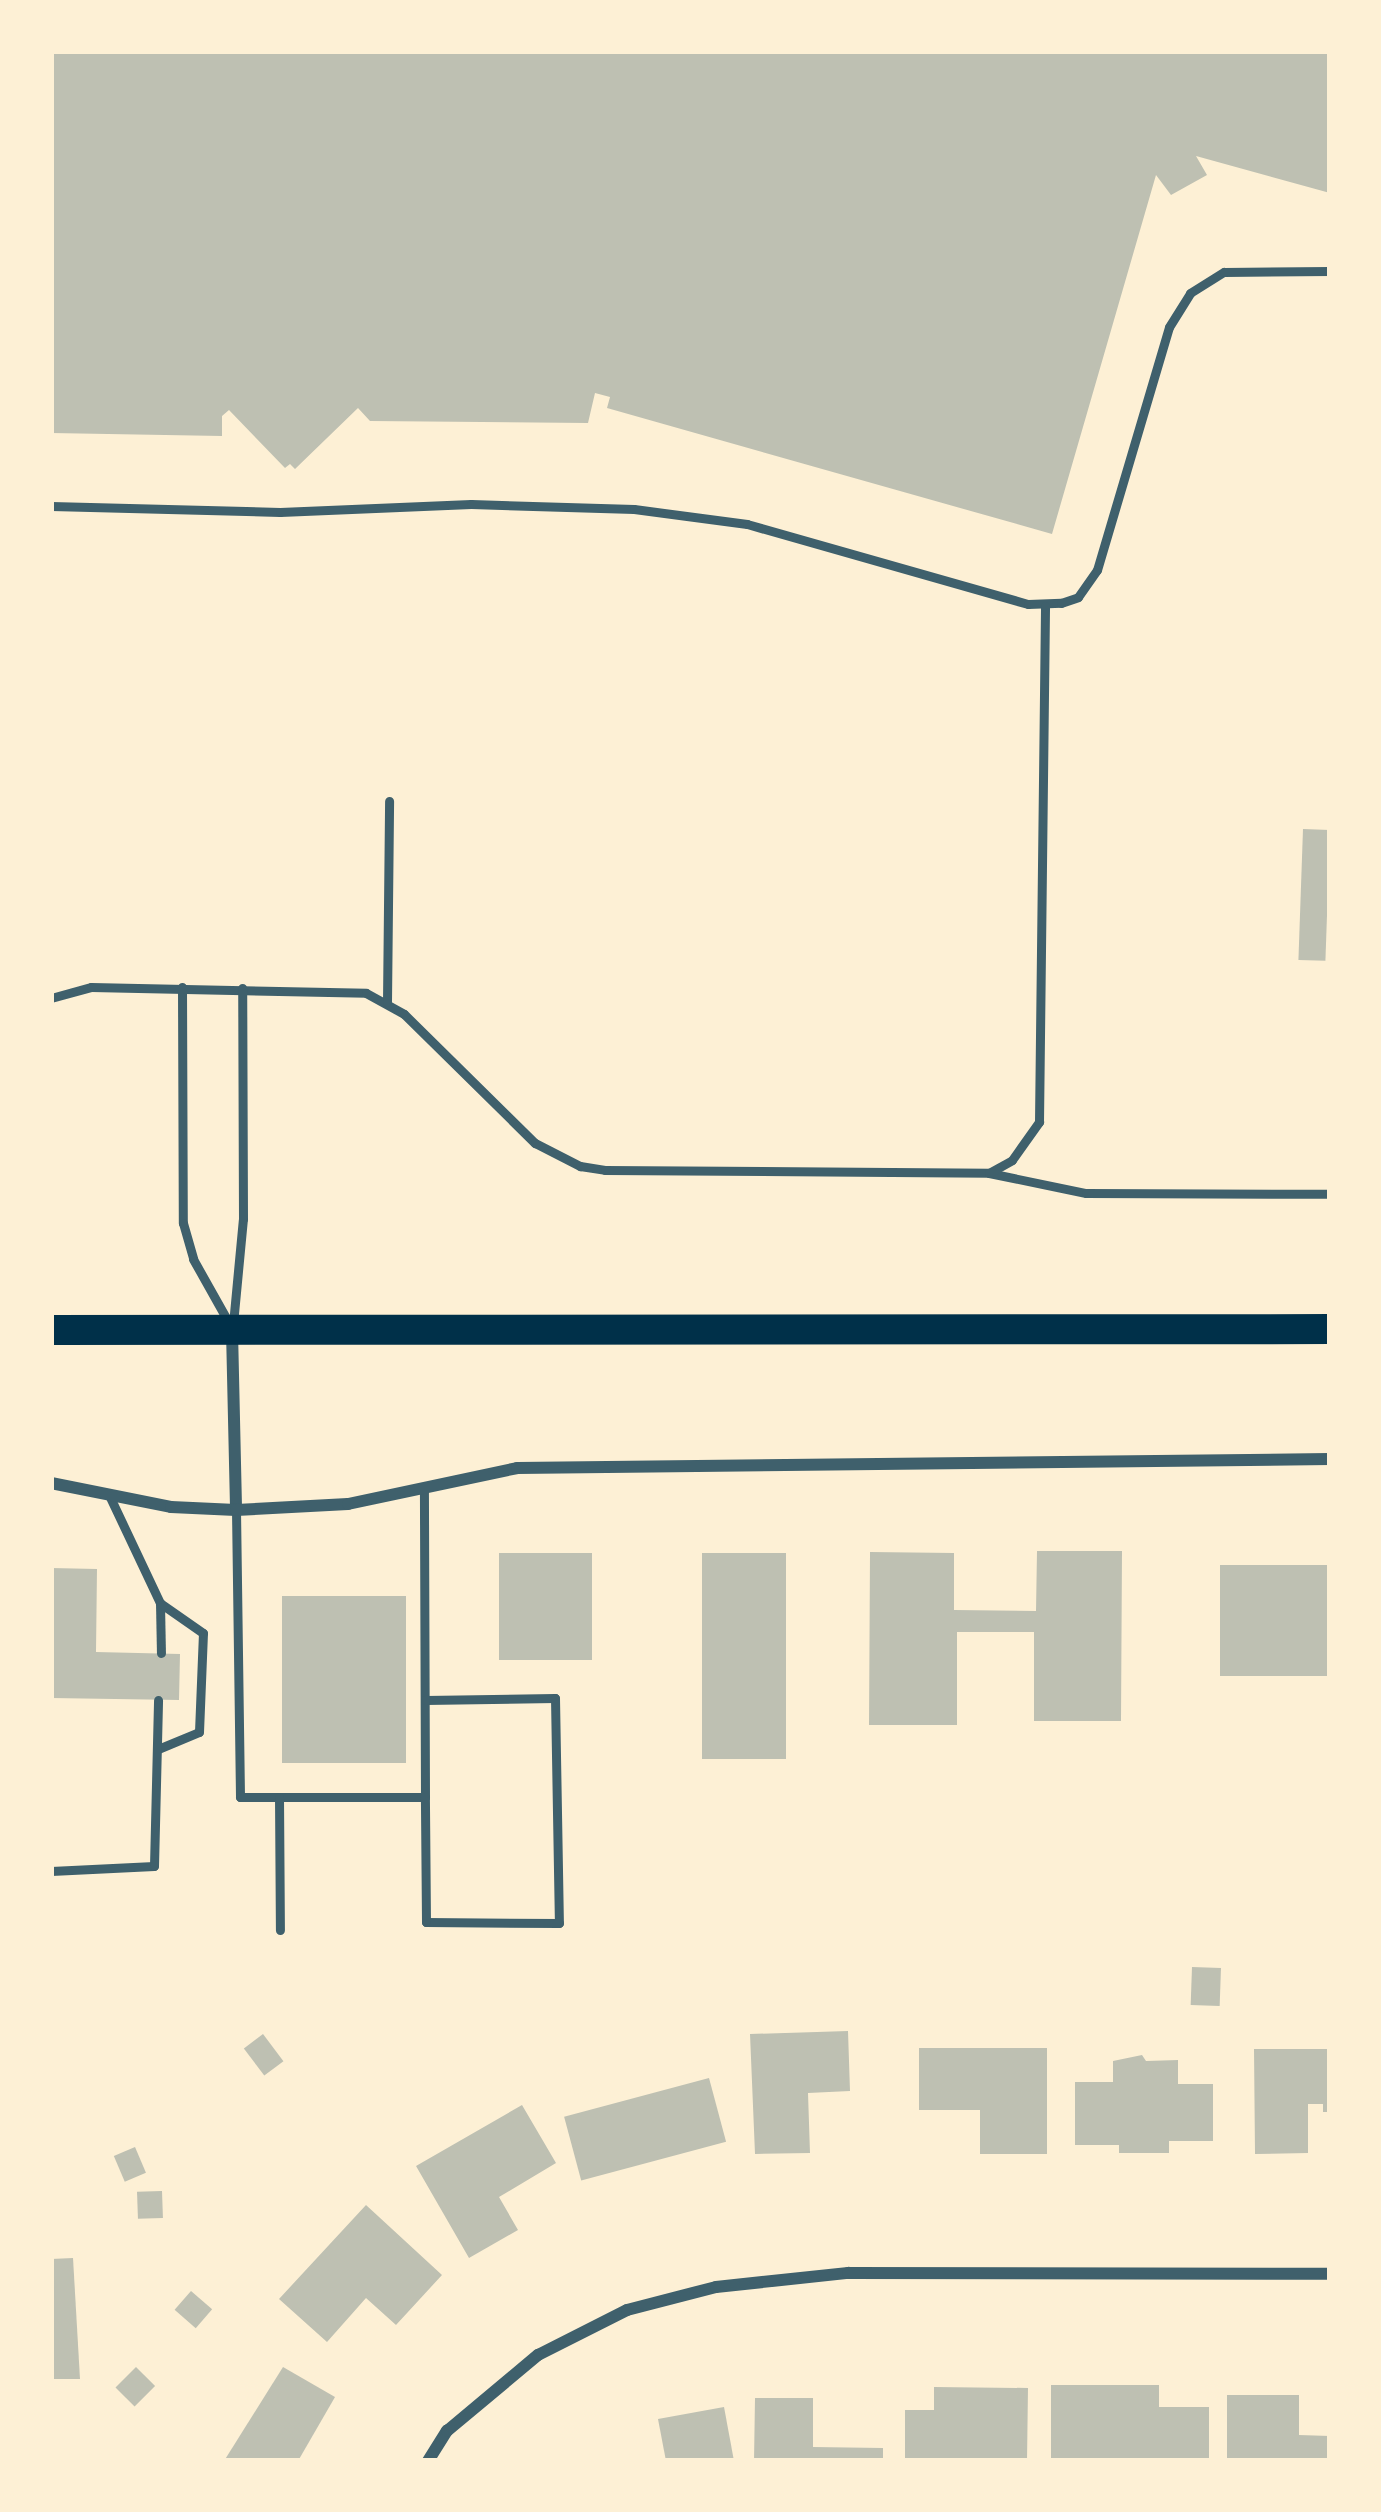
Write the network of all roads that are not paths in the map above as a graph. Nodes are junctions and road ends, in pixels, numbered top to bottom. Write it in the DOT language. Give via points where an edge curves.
graph roads {
  1 [pos="1330,271"];
  2 [pos="51,506"];
  3 [pos="1045,606"];
  4 [pos="388,802"];
  5 [pos="182,987"];
  6 [pos="242,988"];
  7 [pos="51,998"];
  8 [pos="387,1003"];
  9 [pos="989,1173"];
  10 [pos="1330,1194"];
  11 [pos="1330,1328"];
  12 [pos="232,1329"];
  13 [pos="51,1330"];
  14 [pos="1330,1459"];
  15 [pos="51,1483"];
  16 [pos="424,1487"];
  17 [pos="109,1495"];
  18 [pos="236,1510"];
  19 [pos="160,1603"];
  20 [pos="160,1653"];
  21 [pos="158,1700"];
  22 [pos="425,1700"];
  23 [pos="158,1749"];
  24 [pos="425,1797"];
  25 [pos="279,1798"];
  26 [pos="51,1871"];
  27 [pos="280,1930"];
  28 [pos="1330,2274"];
  29 [pos="428,2461"];
  1 -- 3 [label="lane" via="1224,272 1190,292 1169,327 1097,570 1078,597"];
  2 -- 3 [label="lane" via="634,508 796,535"];
  3 -- 9 [label="lane" via="1039,1122 1012,1160"];
  4 -- 8 [label="lane"];
  5 -- 6 [label="lane"];
  5 -- 7 [label="lane" via="91,987"];
  5 -- 12 [label="lane" via="183,1223 193,1259"];
  6 -- 8 [label="lane" via="343,989"];
  6 -- 12 [label="lane" via="242,1252"];
  8 -- 9 [label="lane" via="525,1134 580,1166 632,1173"];
  9 -- 10 [label="lane" via="1086,1193"];
  11 -- 12 [label="main road"];
  12 -- 13 [label="main road"];
  12 -- 18 [label="street"];
  14 -- 16 [label="street" via="517,1468"];
  15 -- 17 [label="street"];
  16 -- 18 [label="street" via="348,1504"];
  16 -- 22 [label="lane"];
  17 -- 18 [label="street"];
  17 -- 19 [label="lane"];
  18 -- 25 [label="lane" via="240,1798"];
  19 -- 20 [label="lane"];
  19 -- 23 [label="lane" via="203,1634 199,1732"];
  21 -- 23 [label="lane"];
  22 -- 24 [label="lane"];
  22 -- 24 [label="lane" via="555,1698 559,1923 426,1922"];
  23 -- 26 [label="lane" via="154,1866"];
  24 -- 25 [label="lane"];
  25 -- 27 [label="lane"];
  28 -- 29 [label="street" via="848,2272 716,2287 627,2310 538,2355 448,2431"];
}
